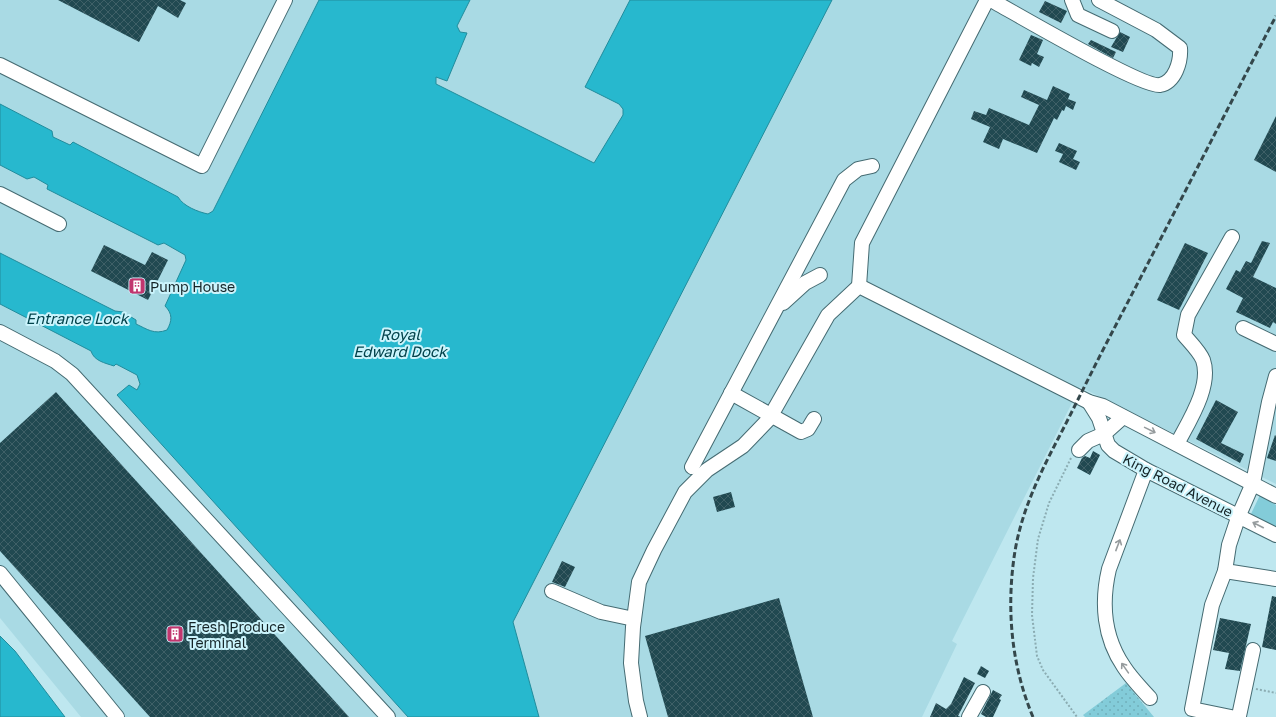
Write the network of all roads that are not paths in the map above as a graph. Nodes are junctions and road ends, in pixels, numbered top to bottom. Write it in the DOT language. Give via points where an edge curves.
graph roads {
  1 [pos="285,0"];
  2 [pos="987,0"];
  3 [pos="991,0"];
  4 [pos="1072,0"];
  5 [pos="1099,0"];
  6 [pos="1112,31"];
  7 [pos="0,65"];
  8 [pos="872,166"];
  9 [pos="0,194"];
  10 [pos="59,224"];
  11 [pos="1232,237"];
  12 [pos="820,275"];
  13 [pos="859,286"];
  14 [pos="775,310"];
  15 [pos="1243,328"];
  16 [pos="0,332"];
  17 [pos="1276,344"];
  18 [pos="1276,376"];
  19 [pos="731,393"];
  20 [pos="1090,402"];
  21 [pos="771,415"];
  22 [pos="1123,417"];
  23 [pos="814,419"];
  24 [pos="1104,434"];
  25 [pos="1177,444"];
  26 [pos="1076,452"];
  27 [pos="692,466"];
  28 [pos="1146,470"];
  29 [pos="1253,483"];
  30 [pos="1276,496"];
  31 [pos="1239,515"];
  32 [pos="1276,535"];
  33 [pos="1225,571"];
  34 [pos="0,573"];
  35 [pos="1276,579"];
  36 [pos="552,591"];
  37 [pos="634,619"];
  38 [pos="1253,650"];
  39 [pos="983,692"];
  40 [pos="1150,698"];
  41 [pos="1235,716"];
  42 [pos="117,717"];
  43 [pos="388,717"];
  44 [pos="640,717"];
  45 [pos="970,717"];
  1 -- 7 [label="street" via="202,166"];
  2 -- 13 [label="street" via="862,243"];
  3 -- 5 [label="street" via="1110,66 1151,85 1168,82 1179,63 1180,48 1156,30"];
  4 -- 6 [label="street" via="1078,15"];
  8 -- 14 [label="street" via="858,169 844,180"];
  9 -- 10 [label="street"];
  11 -- 25 [label="street" via="1188,314 1184,335 1203,360 1205,382 1194,413"];
  12 -- 14 [label="street" via="805,283"];
  13 -- 20 [label="street"];
  13 -- 21 [label="street" via="828,315"];
  14 -- 19 [label="street"];
  15 -- 17 [label="street"];
  16 -- 43 [label="street" via="55,361 72,374"];
  18 -- 29 [label="street, King Road Avenue"];
  19 -- 21 [label="street"];
  19 -- 27 [label="street"];
  20 -- 22 [label="street"];
  20 -- 24 [label="street, King Road Avenue"];
  21 -- 23 [label="street" via="801,432 808,429"];
  21 -- 37 [label="street" via="743,446 707,470 685,492 640,582"];
  22 -- 24 [label="street"];
  22 -- 25 [label="street, one-way"];
  24 -- 26 [label="street" via="1088,441"];
  24 -- 28 [label="street, King Road Avenue" via="1108,445 1114,451"];
  25 -- 29 [label="street"];
  28 -- 31 [label="street, King Road Avenue"];
  40 -- 28 [label="street, one-way" via="1124,667 1107,632 1104,600 1109,569"];
  29 -- 30 [label="street"];
  29 -- 31 [label="street, King Road Avenue"];
  32 -- 31 [label="street, King Road Avenue, one-way"];
  31 -- 33 [label="street" via="1229,545"];
  33 -- 35 [label="street"];
  33 -- 41 [label="street" via="1212,606 1192,709"];
  34 -- 42 [label="street"];
  36 -- 37 [label="street" via="601,612"];
  37 -- 44 [label="street" via="631,663"];
  38 -- 41 [label="street" via="1246,687"];
  39 -- 45 [label="street"];
}
